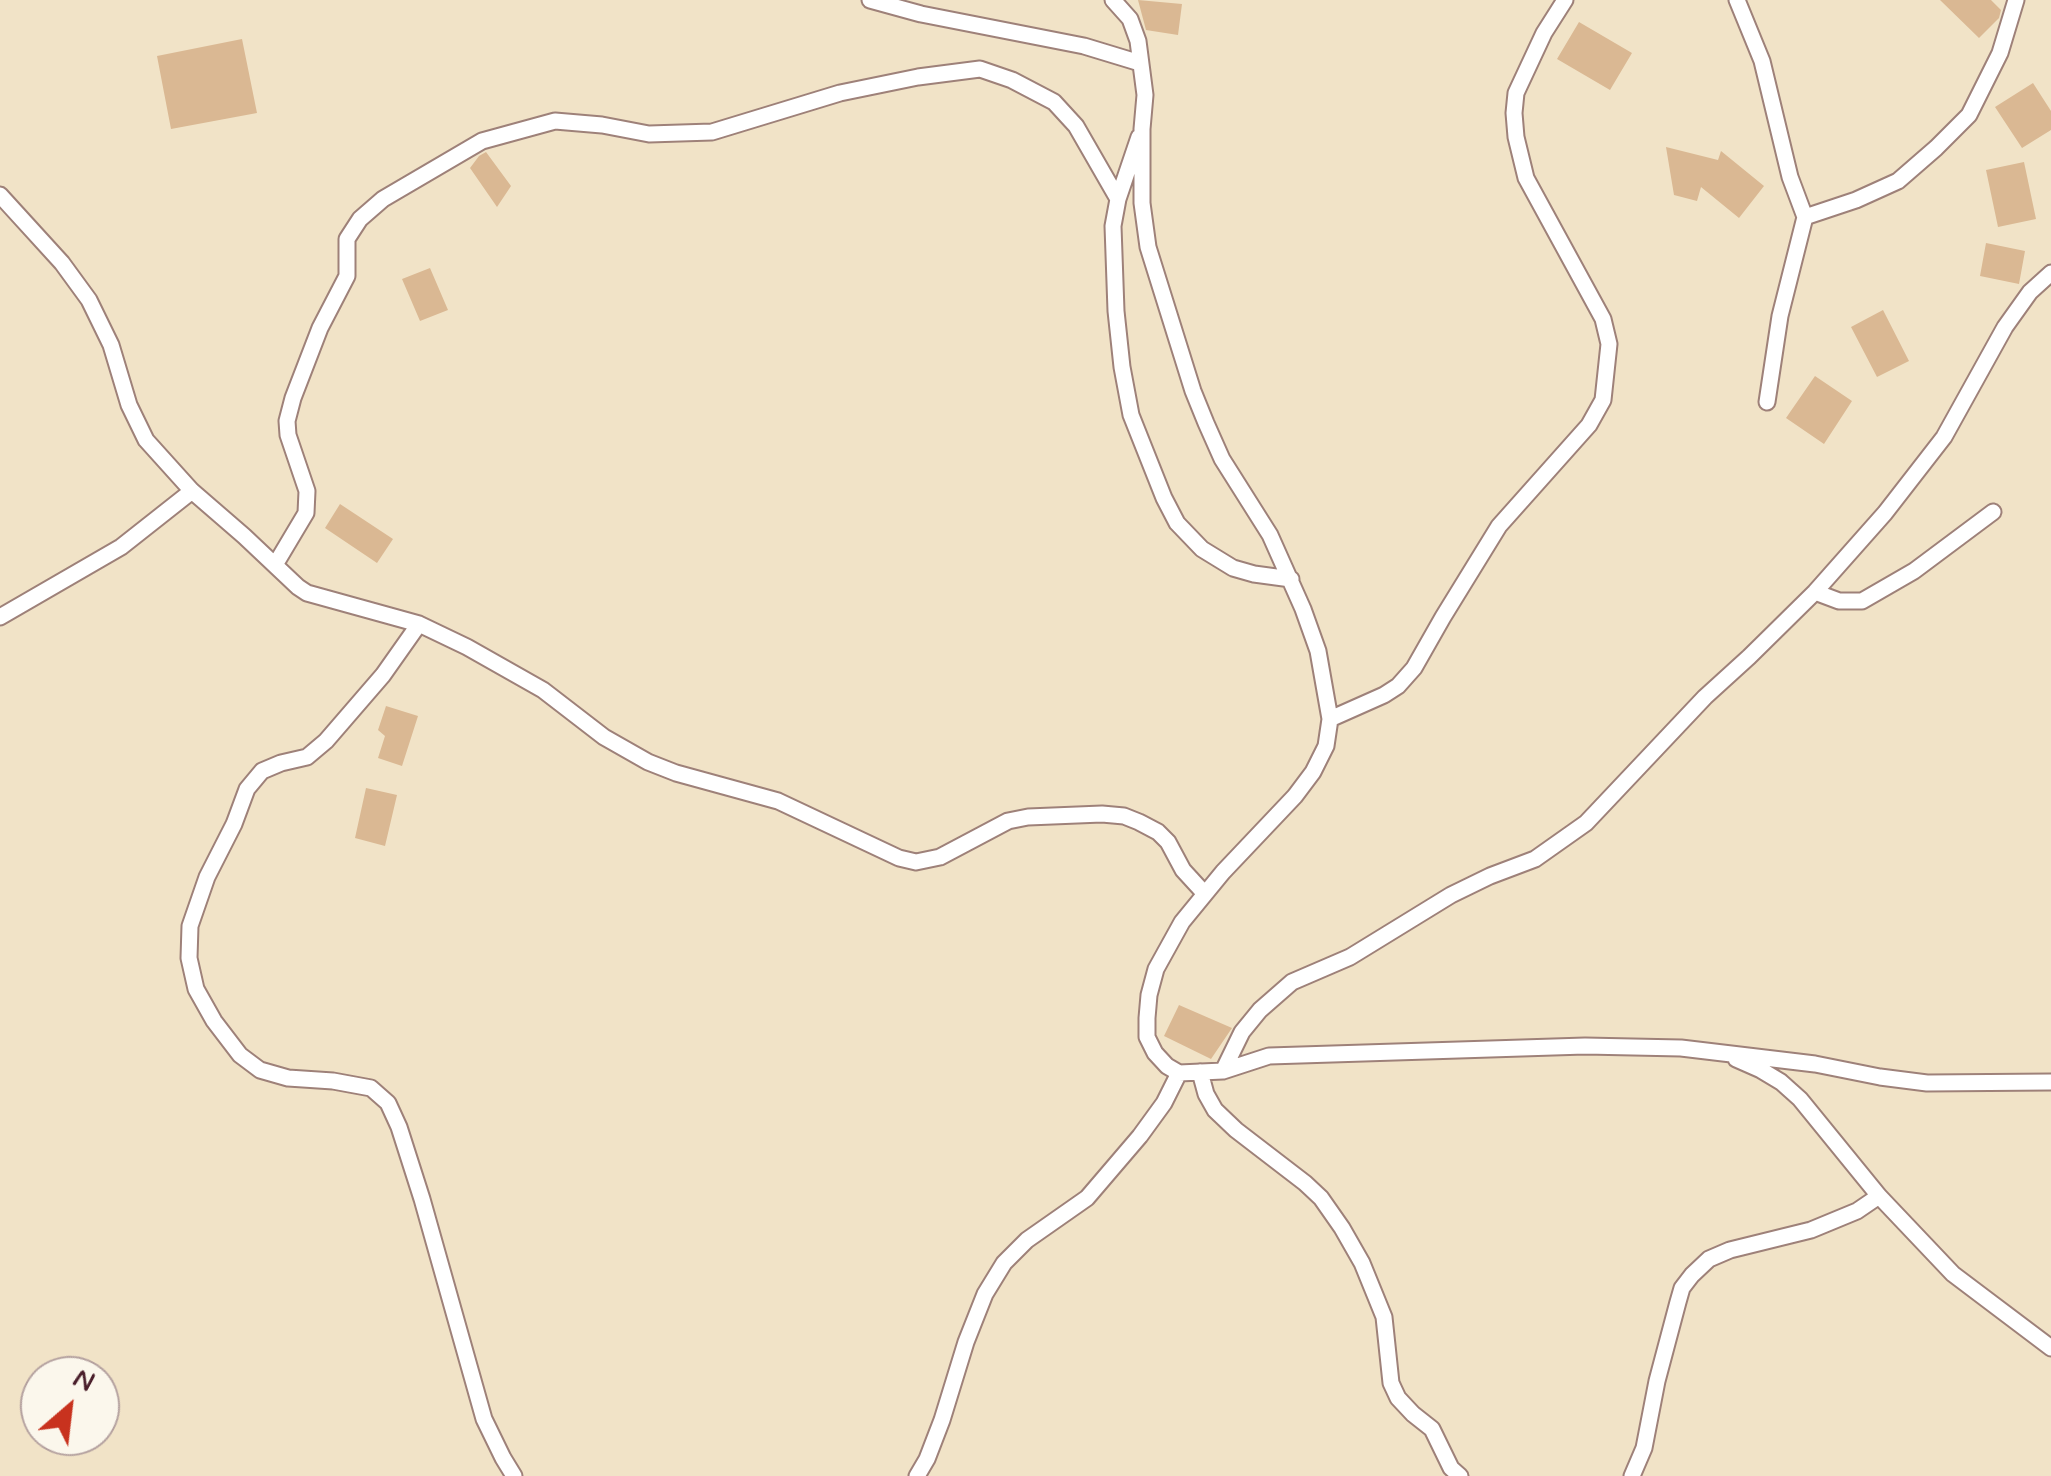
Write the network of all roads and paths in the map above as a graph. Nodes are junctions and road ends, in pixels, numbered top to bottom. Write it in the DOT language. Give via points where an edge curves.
graph roads {
  1 [pos="870,0"];
  2 [pos="1113,0"];
  3 [pos="1565,0"];
  4 [pos="1737,0"];
  5 [pos="2016,0"];
  6 [pos="1140,62"];
  7 [pos="1142,129"];
  8 [pos="0,195"];
  9 [pos="1118,199"];
  10 [pos="1805,217"];
  11 [pos="2051,273"];
  12 [pos="1767,402"];
  13 [pos="192,491"];
  14 [pos="1993,512"];
  15 [pos="274,565"];
  16 [pos="1291,579"];
  17 [pos="1816,592"];
  18 [pos="0,617"];
  19 [pos="419,624"];
  20 [pos="1330,719"];
  21 [pos="1205,894"];
  22 [pos="1719,1052"];
  23 [pos="1222,1071"];
  24 [pos="1200,1072"];
  25 [pos="1179,1073"];
  26 [pos="2051,1082"];
  27 [pos="1880,1196"];
  28 [pos="2051,1348"];
  29 [pos="514,1476"];
  30 [pos="917,1476"];
  31 [pos="1460,1476"];
  32 [pos="1632,1476"];
  1 -- 6 [label="street"];
  2 -- 6 [label="street" via="1130,19"];
  3 -- 20 [label="street" via="1516,93 1516,137 1526,178 1603,320 1609,344 1603,400 1589,425 1499,526 1414,668 1384,695"];
  4 -- 10 [label="street" via="1762,62"];
  5 -- 10 [label="street" via="2000,53 1969,115 1898,181"];
  6 -- 7 [label="street"];
  7 -- 9 [label="street"];
  7 -- 16 [label="street" via="1148,246 1193,391 1222,459"];
  8 -- 13 [label="street" via="79,284 111,345 138,426"];
  9 -- 15 [label="street" via="1076,126 1054,102 980,69 840,93 712,132 649,134 555,120 482,140 383,199 347,238 347,276 286,421 307,491 306,514"];
  9 -- 16 [label="street" via="1114,267 1122,367 1131,415 1164,498 1177,523 1216,560"];
  10 -- 12 [label="street"];
  11 -- 17 [label="street" via="2005,327 1944,437"];
  13 -- 15 [label="street"];
  13 -- 18 [label="street" via="122,547"];
  14 -- 17 [label="street" via="1862,601"];
  15 -- 19 [label="street" via="308,593"];
  16 -- 20 [label="street" via="1318,651"];
  17 -- 23 [label="street" via="1586,823 1535,860 1451,895 1350,957 1292,982 1242,1032"];
  19 -- 21 [label="street" via="543,690 648,762 778,802 900,858 940,858 1028,817 1124,816 1158,832"];
  19 -- 29 [label="street" via="326,741 308,757 262,771 247,789 190,926 189,958 214,1021 260,1070 371,1088 388,1102 484,1419"];
  20 -- 21 [label="street" via="1313,772"];
  21 -- 25 [label="street" via="1165,952 1149,995 1148,1037"];
  22 -- 23 [label="street" via="1586,1046 1269,1056"];
  22 -- 26 [label="street" via="1927,1083"];
  22 -- 27 [label="street" via="1762,1070 1800,1099"];
  23 -- 24 [label="street"];
  24 -- 25 [label="street"];
  24 -- 31 [label="street" via="1216,1110 1305,1183 1342,1228 1384,1317 1398,1398 1432,1429"];
  25 -- 30 [label="street" via="1140,1136 1087,1198 1004,1262 985,1294"];
  27 -- 28 [label="street" via="1953,1274"];
  27 -- 32 [label="street" via="1822,1226 1708,1259 1692,1275 1682,1288"];
}
